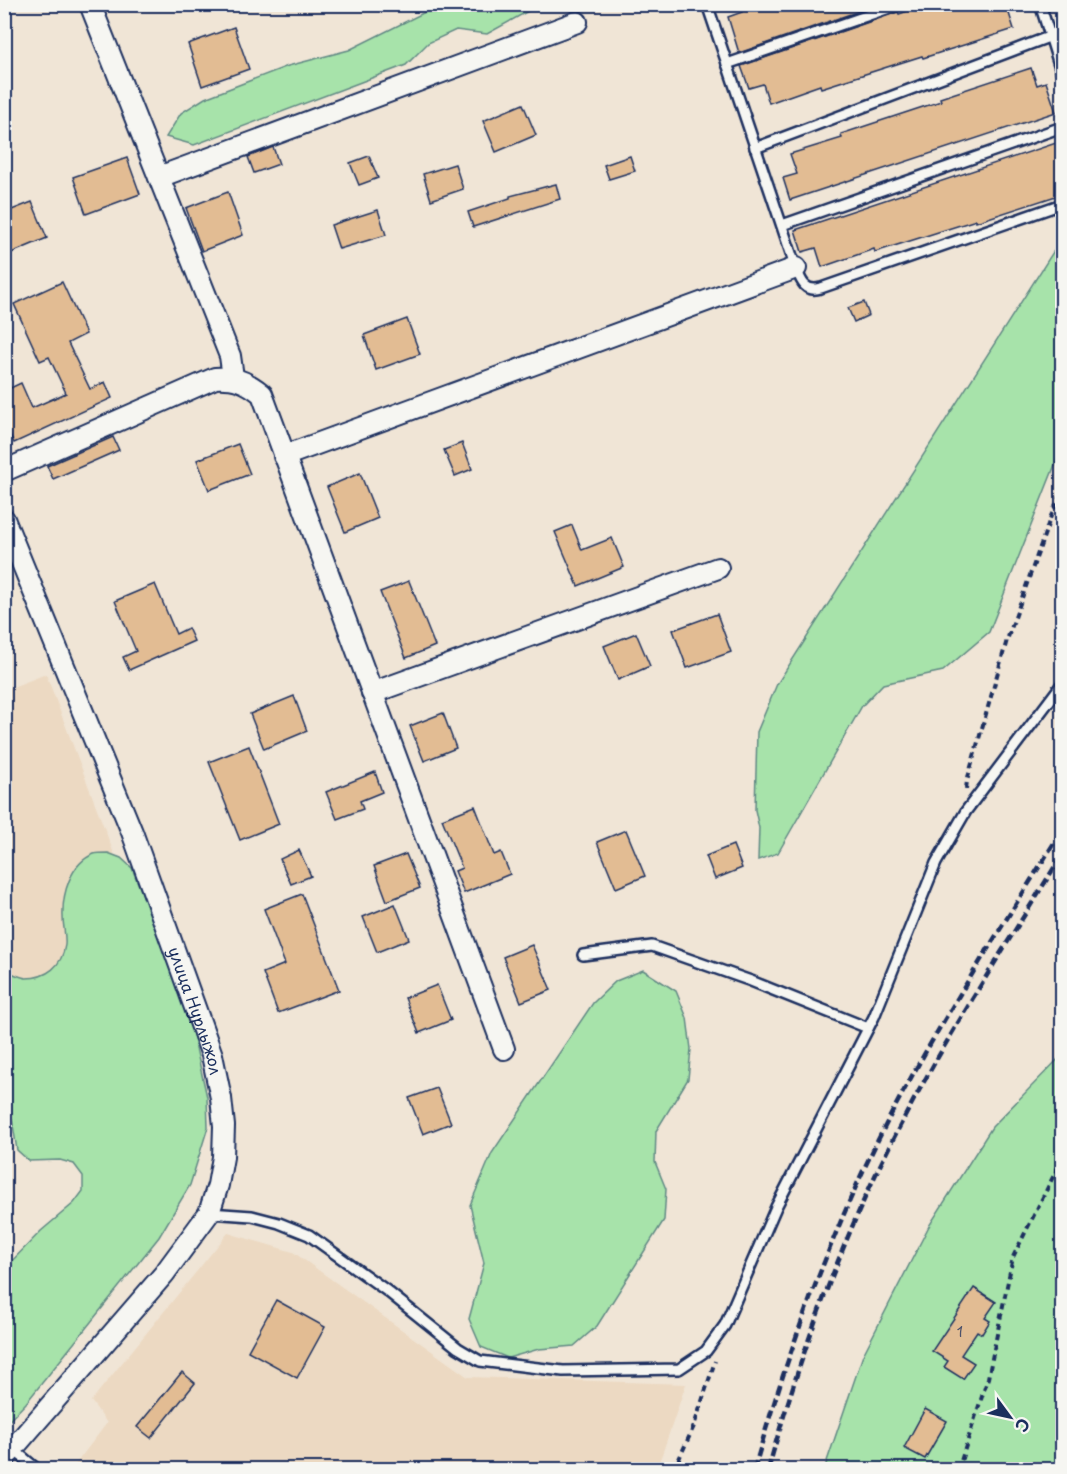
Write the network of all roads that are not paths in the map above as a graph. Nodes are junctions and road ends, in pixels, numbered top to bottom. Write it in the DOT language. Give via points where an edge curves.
graph roads {
  1 [pos="90,4"];
  2 [pos="707,4"];
  3 [pos="901,4"];
  4 [pos="1040,4"];
  5 [pos="577,22"];
  6 [pos="1062,32"];
  7 [pos="1050,36"];
  8 [pos="727,64"];
  9 [pos="1062,74"];
  10 [pos="1062,128"];
  11 [pos="755,148"];
  12 [pos="159,177"];
  13 [pos="1062,204"];
  14 [pos="782,225"];
  15 [pos="796,268"];
  16 [pos="233,377"];
  17 [pos="284,456"];
  18 [pos="4,471"];
  19 [pos="4,519"];
  20 [pos="718,568"];
  21 [pos="1062,684"];
  22 [pos="372,693"];
  23 [pos="583,955"];
  24 [pos="868,1028"];
  25 [pos="504,1049"];
  26 [pos="209,1213"];
  27 [pos="9,1454"];
  28 [pos="38,1470"];
  1 -- 12 [label="street"];
  2 -- 8 [label="lane"];
  3 -- 8 [label="lane"];
  4 -- 7 [label="lane"];
  5 -- 12 [label="street"];
  6 -- 7 [label="lane"];
  7 -- 9 [label="lane"];
  7 -- 11 [label="lane"];
  8 -- 11 [label="lane"];
  10 -- 14 [label="lane"];
  11 -- 14 [label="lane"];
  12 -- 16 [label="street" via="230,356"];
  13 -- 15 [label="lane" via="815,290 804,286"];
  14 -- 15 [label="lane"];
  15 -- 17 [label="street"];
  16 -- 17 [label="street" via="262,394"];
  16 -- 18 [label="street" via="215,378"];
  17 -- 22 [label="street"];
  19 -- 26 [label="street, улица Нурлыжол" via="132,832 212,1055 224,1126 223,1157"];
  20 -- 22 [label="street"];
  21 -- 24 [label="lane" via="966,811 936,863"];
  22 -- 25 [label="street"];
  23 -- 24 [label="lane" via="652,946"];
  24 -- 26 [label="lane" via="776,1207 725,1325 706,1351 679,1369 563,1371 480,1360 458,1348 309,1236 252,1216"];
  26 -- 27 [label="street, улица Нурлыжол" via="164,1274"];
  27 -- 28 [label="lane"];
}
